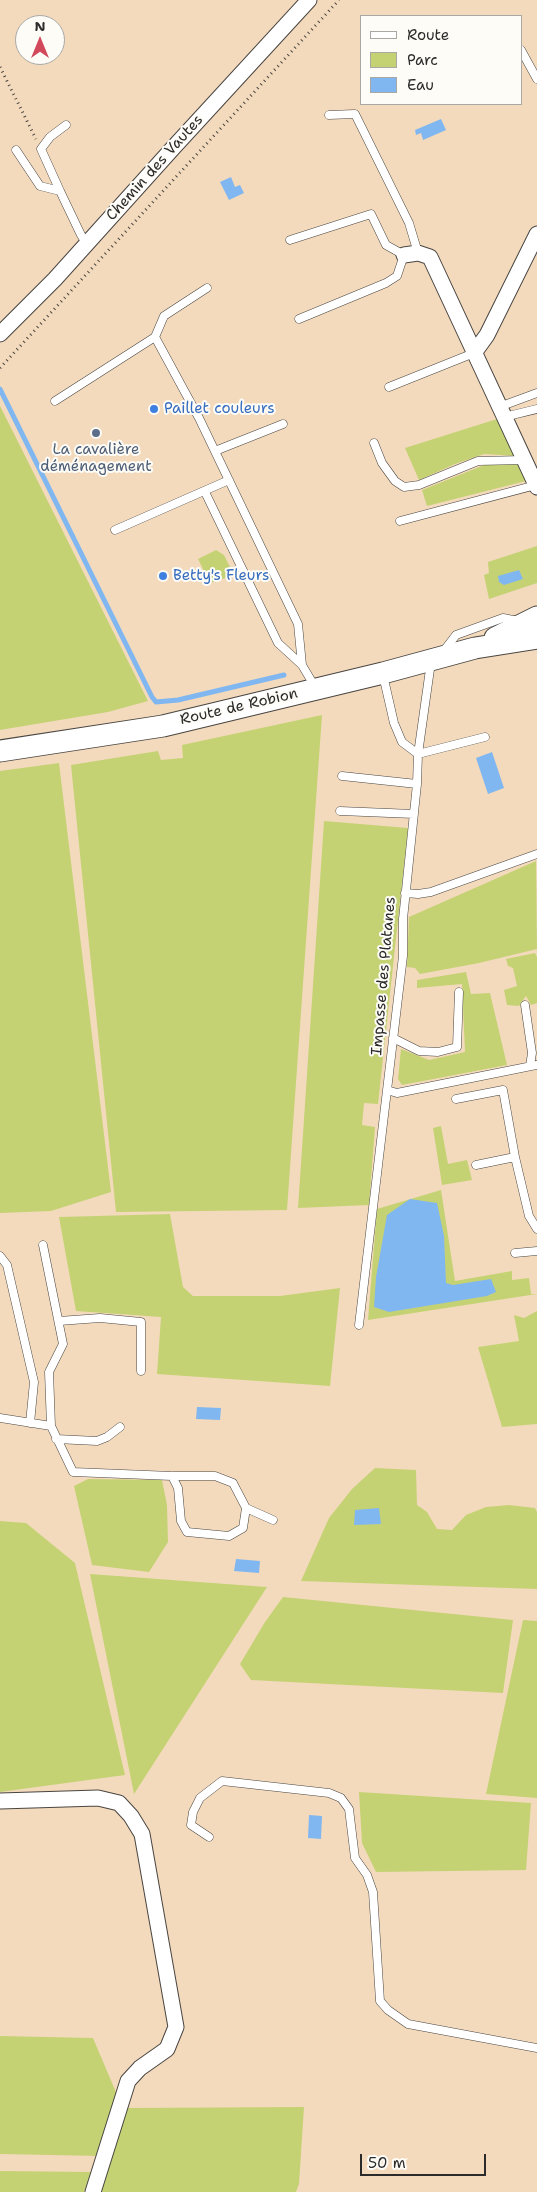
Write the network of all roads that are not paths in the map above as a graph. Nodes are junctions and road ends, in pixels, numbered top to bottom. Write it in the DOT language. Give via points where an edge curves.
graph roads {
  1 [pos="309,0"];
  2 [pos="522,52"];
  3 [pos="537,80"];
  4 [pos="329,115"];
  5 [pos="66,125"];
  6 [pos="16,150"];
  7 [pos="60,191"];
  8 [pos="536,237"];
  9 [pos="290,240"];
  10 [pos="87,244"];
  11 [pos="411,254"];
  12 [pos="207,288"];
  13 [pos="299,319"];
  14 [pos="0,334"];
  15 [pos="155,336"];
  16 [pos="474,353"];
  17 [pos="389,387"];
  18 [pos="537,393"];
  19 [pos="55,401"];
  20 [pos="537,409"];
  21 [pos="501,412"];
  22 [pos="283,424"];
  23 [pos="374,443"];
  24 [pos="215,451"];
  25 [pos="524,460"];
  26 [pos="229,480"];
  27 [pos="537,486"];
  28 [pos="205,492"];
  29 [pos="400,521"];
  30 [pos="115,530"];
  31 [pos="534,626"];
  32 [pos="434,660"];
  33 [pos="302,665"];
  34 [pos="383,673"];
  35 [pos="316,689"];
  36 [pos="485,737"];
  37 [pos="0,751"];
  38 [pos="418,754"];
  39 [pos="342,776"];
  40 [pos="417,784"];
  41 [pos="340,811"];
  42 [pos="414,814"];
  43 [pos="537,854"];
  44 [pos="405,893"];
  45 [pos="459,992"];
  46 [pos="525,1005"];
  47 [pos="393,1038"];
  48 [pos="533,1065"];
  49 [pos="387,1090"];
  50 [pos="456,1099"];
  51 [pos="515,1156"];
  52 [pos="476,1165"];
  53 [pos="537,1229"];
  54 [pos="43,1245"];
  55 [pos="537,1251"];
  56 [pos="515,1253"];
  57 [pos="0,1256"];
  58 [pos="59,1321"];
  59 [pos="359,1325"];
  60 [pos="141,1371"];
  61 [pos="0,1418"];
  62 [pos="30,1423"];
  63 [pos="51,1426"];
  64 [pos="120,1428"];
  65 [pos="56,1439"];
  66 [pos="172,1476"];
  67 [pos="246,1508"];
  68 [pos="273,1520"];
  69 [pos="0,1801"];
  70 [pos="209,1837"];
  71 [pos="537,2048"];
  72 [pos="93,2192"];
  1 -- 10 [label="street, Chemin des Vautes"];
  2 -- 3 [label="lane"];
  4 -- 11 [label="lane" via="355,114 409,223"];
  5 -- 7 [label="lane" via="40,149"];
  6 -- 7 [label="lane" via="40,186"];
  7 -- 10 [label="lane"];
  8 -- 16 [label="street" via="487,335"];
  9 -- 11 [label="lane" via="371,214 386,246"];
  10 -- 14 [label="street, Chemin des Vautes"];
  11 -- 13 [label="lane" via="392,280"];
  11 -- 16 [label="street" via="430,257"];
  12 -- 15 [label="lane" via="164,316"];
  15 -- 19 [label="lane"];
  15 -- 24 [label="lane"];
  16 -- 17 [label="lane"];
  16 -- 21 [label="street"];
  18 -- 21 [label="lane"];
  20 -- 21 [label="lane"];
  21 -- 25 [label="street"];
  22 -- 24 [label="lane"];
  23 -- 25 [label="lane" via="390,475 404,486 419,485 478,460"];
  24 -- 26 [label="lane"];
  25 -- 27 [label="street"];
  26 -- 28 [label="lane"];
  26 -- 33 [label="lane" via="298,624"];
  27 -- 29 [label="lane"];
  28 -- 30 [label="lane"];
  28 -- 33 [label="lane" via="278,643"];
  31 -- 32 [label="main road, Route de Robion"];
  31 -- 32 [label="lane" via="503,618 456,635"];
  32 -- 34 [label="main road, Route de Robion"];
  32 -- 38 [label="lane, Impasse des Platanes"];
  33 -- 35 [label="lane"];
  34 -- 35 [label="main road, Route de Robion"];
  34 -- 38 [label="lane" via="394,723 402,742"];
  35 -- 37 [label="main road, Route de Robion" via="163,726"];
  36 -- 38 [label="lane"];
  38 -- 40 [label="lane, Impasse des Platanes"];
  39 -- 40 [label="lane"];
  40 -- 42 [label="lane, Impasse des Platanes"];
  41 -- 42 [label="lane"];
  42 -- 44 [label="lane, Impasse des Platanes"];
  43 -- 44 [label="lane" via="432,892"];
  44 -- 47 [label="lane, Impasse des Platanes" via="403,956"];
  45 -- 47 [label="lane" via="457,1046 438,1052 419,1051"];
  46 -- 48 [label="lane"];
  47 -- 49 [label="lane, Impasse des Platanes"];
  48 -- 49 [label="lane" via="397,1093"];
  49 -- 59 [label="lane, Impasse des Platanes"];
  50 -- 51 [label="lane" via="503,1090"];
  51 -- 52 [label="lane"];
  51 -- 53 [label="lane" via="529,1216"];
  54 -- 58 [label="lane"];
  55 -- 56 [label="lane"];
  57 -- 62 [label="lane" via="7,1266 34,1382"];
  58 -- 60 [label="lane" via="100,1318 141,1322"];
  58 -- 63 [label="lane" via="63,1344 49,1372"];
  61 -- 62 [label="lane"];
  62 -- 63 [label="lane"];
  63 -- 65 [label="lane"];
  64 -- 65 [label="lane" via="97,1441"];
  65 -- 66 [label="lane" via="74,1472"];
  66 -- 67 [label="lane" via="215,1476 233,1483"];
  66 -- 67 [label="lane" via="178,1488 181,1521 187,1532 228,1536 243,1528"];
  67 -- 68 [label="lane"];
  69 -- 72 [label="street" via="98,1798 119,1803 142,1834 176,2027 167,2049 128,2081"];
  70 -- 71 [label="lane" via="191,1826 193,1812 200,1798 222,1781 329,1793 340,1798 349,1809 355,1858 367,1875 373,1892 380,2001 408,2024"];
}
